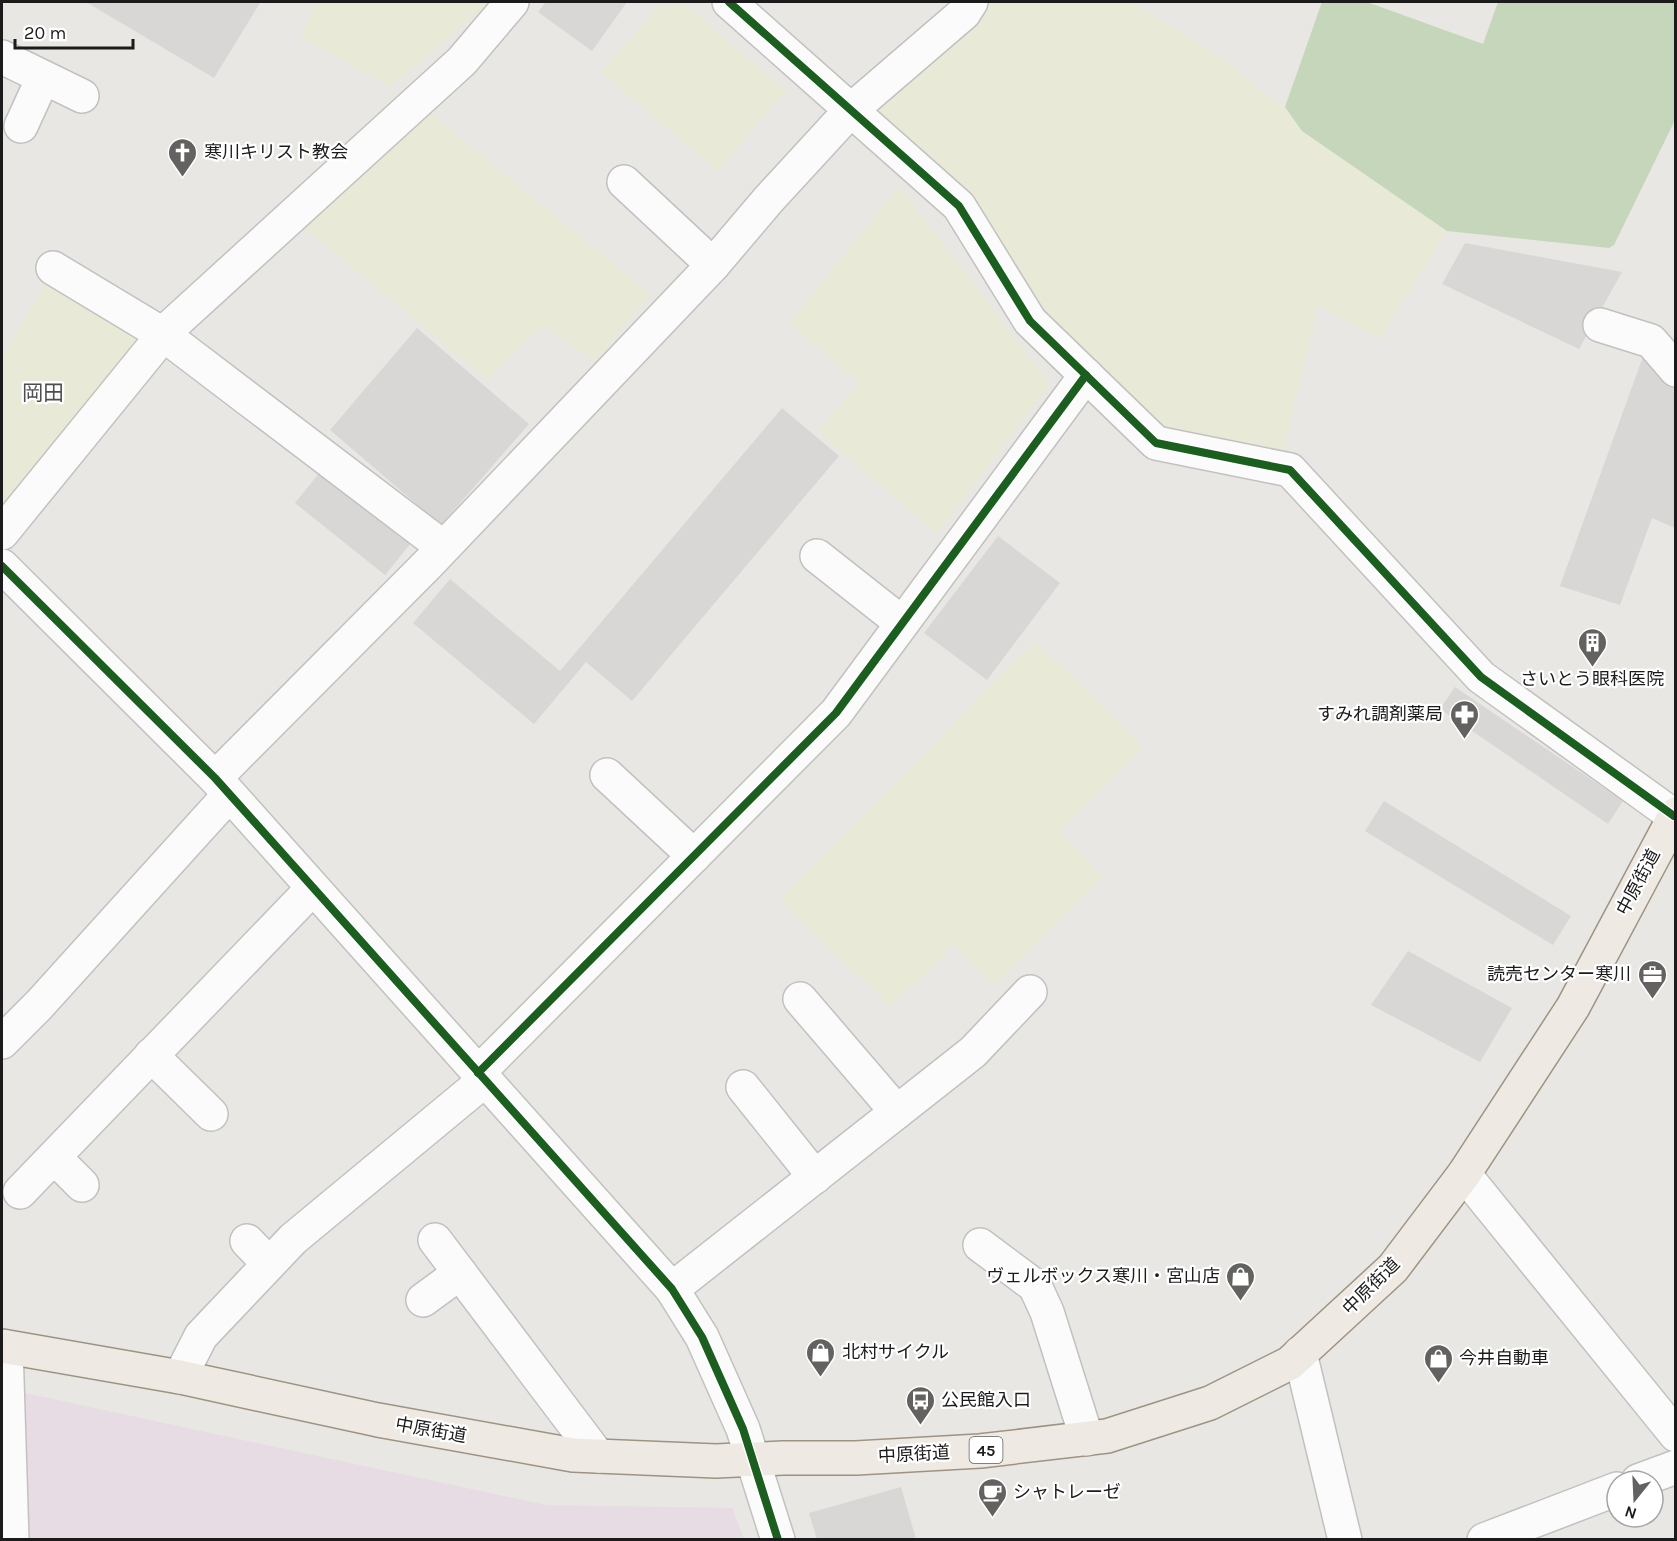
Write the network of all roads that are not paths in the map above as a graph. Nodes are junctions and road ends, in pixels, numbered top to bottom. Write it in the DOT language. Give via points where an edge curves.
graph roads {
  1 [pos="512,2"];
  2 [pos="729,2"];
  3 [pos="971,2"];
  4 [pos="2,57"];
  5 [pos="43,78"];
  6 [pos="81,96"];
  7 [pos="850,111"];
  8 [pos="21,126"];
  9 [pos="624,182"];
  10 [pos="713,265"];
  11 [pos="53,268"];
  12 [pos="1600,325"];
  13 [pos="164,335"];
  14 [pos="1676,370"];
  15 [pos="1086,375"];
  16 [pos="2,533"];
  17 [pos="443,547"];
  18 [pos="817,556"];
  19 [pos="2,566"];
  20 [pos="902,623"];
  21 [pos="607,775"];
  22 [pos="222,786"];
  23 [pos="1675,815"];
  24 [pos="694,856"];
  25 [pos="313,888"];
  26 [pos="1030,993"];
  27 [pos="800,999"];
  28 [pos="2,1042"];
  29 [pos="151,1055"];
  30 [pos="482,1077"];
  31 [pos="743,1087"];
  32 [pos="897,1112"];
  33 [pos="211,1114"];
  34 [pos="54,1157"];
  35 [pos="1464,1174"];
  36 [pos="815,1177"];
  37 [pos="82,1185"];
  38 [pos="20,1192"];
  39 [pos="435,1239"];
  40 [pos="980,1245"];
  41 [pos="460,1273"];
  42 [pos="672,1289"];
  43 [pos="423,1300"];
  44 [pos="4,1346"];
  45 [pos="1300,1353"];
  46 [pos="180,1377"];
  47 [pos="1676,1435"];
  48 [pos="1087,1439"];
  49 [pos="598,1456"];
  50 [pos="752,1460"];
  51 [pos="1605,1494"];
  52 [pos="12,1539"];
  53 [pos="778,1539"];
  54 [pos="1345,1539"];
  55 [pos="1484,1539"];
  1 -- 13 [label="street" via="462,61"];
  2 -- 7 [label="street"];
  3 -- 7 [label="street" via="964,13"];
  4 -- 5 [label="street"];
  5 -- 6 [label="street"];
  5 -- 8 [label="street"];
  7 -- 10 [label="street"];
  7 -- 15 [label="street" via="959,206 1030,321"];
  9 -- 10 [label="street"];
  10 -- 17 [label="street"];
  11 -- 13 [label="street"];
  12 -- 14 [label="street" via="1651,341"];
  13 -- 16 [label="street"];
  13 -- 17 [label="street"];
  15 -- 20 [label="street"];
  15 -- 23 [label="street" via="1156,443 1290,470 1481,677"];
  17 -- 22 [label="street"];
  18 -- 20 [label="street"];
  19 -- 22 [label="street"];
  20 -- 24 [label="street" via="836,713"];
  21 -- 24 [label="street"];
  22 -- 25 [label="street"];
  22 -- 28 [label="street" via="39,1005"];
  23 -- 35 [label="main road, 中原街道 / 45" via="1573,1007"];
  24 -- 30 [label="street"];
  25 -- 29 [label="street"];
  25 -- 30 [label="street"];
  26 -- 32 [label="street" via="974,1052"];
  27 -- 32 [label="street"];
  29 -- 33 [label="street"];
  29 -- 34 [label="street"];
  30 -- 42 [label="street"];
  30 -- 46 [label="street" via="294,1239 258,1252 201,1336"];
  31 -- 36 [label="street"];
  32 -- 36 [label="street"];
  34 -- 37 [label="street"];
  34 -- 38 [label="street"];
  35 -- 45 [label="main road, 中原街道 / 45" via="1393,1268"];
  35 -- 47 [label="street"];
  36 -- 42 [label="street"];
  39 -- 41 [label="street"];
  40 -- 48 [label="street" via="1035,1286"];
  41 -- 43 [label="street"];
  41 -- 49 [label="street"];
  42 -- 50 [label="street" via="702,1337 743,1429"];
  44 -- 46 [label="main road, 中原街道 / 45"];
  44 -- 52 [label="street"];
  45 -- 48 [label="main road, 中原街道 / 45" via="1290,1363 1210,1403"];
  45 -- 54 [label="street"];
  46 -- 49 [label="main road, 中原街道 / 45" via="378,1420 573,1455"];
  48 -- 50 [label="main road, 中原街道 / 45" via="980,1451"];
  49 -- 50 [label="main road, 中原街道 / 45"];
  50 -- 53 [label="street"];
  51 -- 55 [label="street"];
}
